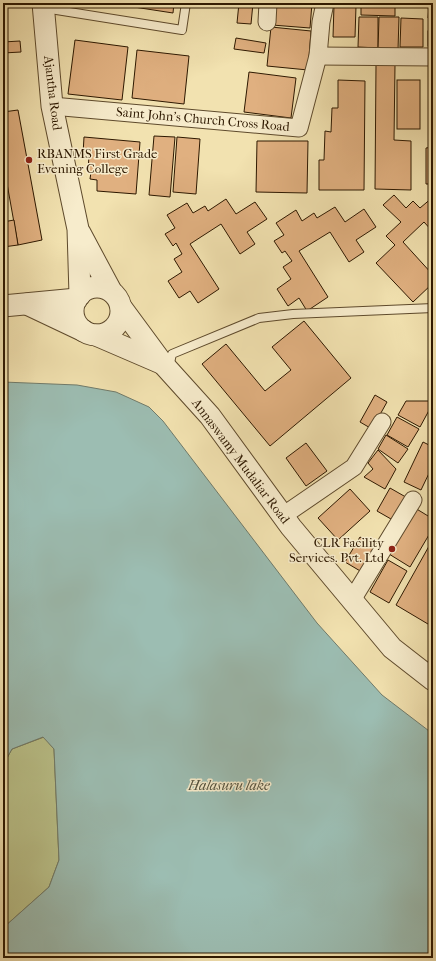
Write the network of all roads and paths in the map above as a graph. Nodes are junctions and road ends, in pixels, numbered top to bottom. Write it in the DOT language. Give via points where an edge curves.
graph roads {
  1 [pos="186,3"];
  2 [pos="268,3"];
  3 [pos="325,3"];
  4 [pos="44,5"];
  5 [pos="267,22"];
  6 [pos="318,56"];
  7 [pos="433,57"];
  8 [pos="52,106"];
  9 [pos="78,229"];
  10 [pos="78,297"];
  11 [pos="116,299"];
  12 [pos="26,304"];
  13 [pos="3,306"];
  14 [pos="433,308"];
  15 [pos="90,333"];
  16 [pos="166,367"];
  17 [pos="382,422"];
  18 [pos="413,500"];
  19 [pos="284,515"];
  20 [pos="352,600"];
  21 [pos="433,680"];
  1 -- 4 [label="lane" via="182,30"];
  2 -- 5 [label="street"];
  3 -- 6 [label="street, Saint John's Church Cross Road"];
  4 -- 8 [label="street, Ajantha Road"];
  6 -- 7 [label="street"];
  6 -- 8 [label="street, Saint John's Church Cross Road" via="299,128"];
  8 -- 9 [label="street, Ajantha Road"];
  9 -- 10 [label="street"];
  9 -- 11 [label="street, Annaswamy Mudaliar Road"];
  10 -- 11 [label="street" via="91,288 98,287"];
  10 -- 12 [label="street"];
  10 -- 15 [label="street" via="74,305 75,320"];
  11 -- 15 [label="street" via="119,321 110,331"];
  11 -- 16 [label="street, Annaswamy Mudaliar Road"];
  12 -- 13 [label="street"];
  12 -- 15 [label="street"];
  14 -- 16 [label="lane" via="293,314 259,318 172,354"];
  15 -- 16 [label="street"];
  16 -- 19 [label="street, Annaswamy Mudaliar Road" via="210,416"];
  17 -- 19 [label="street" via="354,467"];
  18 -- 20 [label="street"];
  19 -- 20 [label="street, Annaswamy Mudaliar Road" via="291,527"];
  20 -- 21 [label="street, Annaswamy Mudaliar Road" via="392,648"];
}
